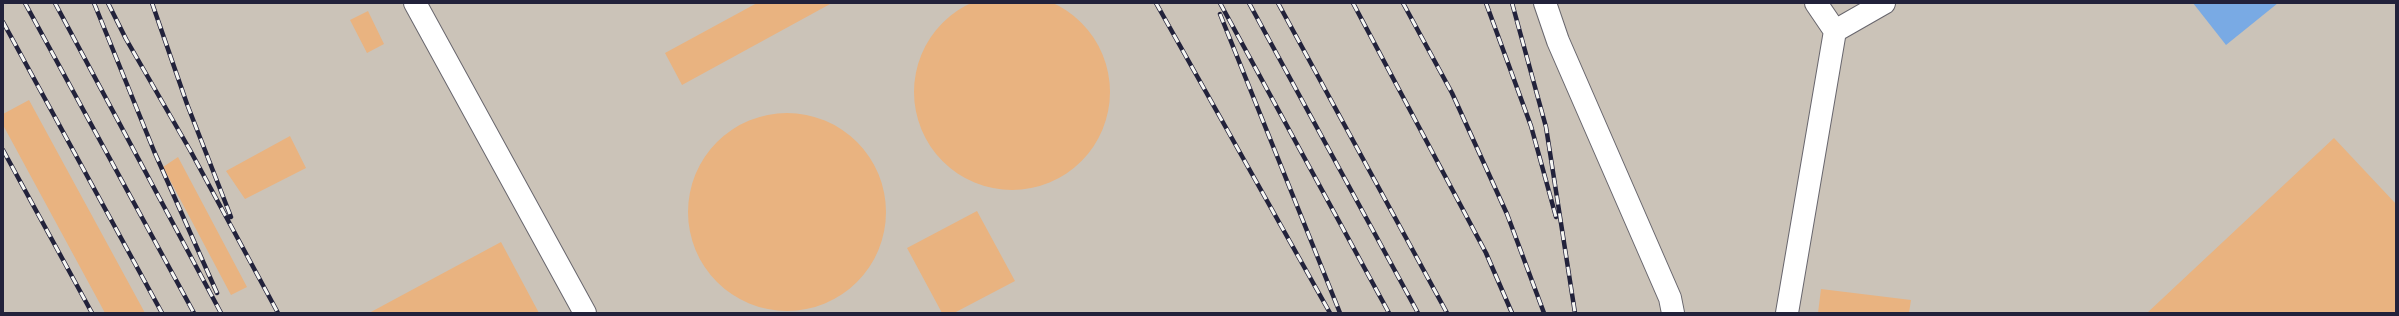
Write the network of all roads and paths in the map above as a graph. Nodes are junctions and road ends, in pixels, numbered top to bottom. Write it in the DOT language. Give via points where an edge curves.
graph roads {
  1 [pos="415,3"];
  2 [pos="1545,3"];
  3 [pos="1816,3"];
  4 [pos="1884,3"];
  5 [pos="1835,31"];
  6 [pos="585,313"];
  7 [pos="1673,313"];
  8 [pos="1787,313"];
  1 -- 6 [label="lane"];
  2 -- 7 [label="lane" via="1558,41 1670,298"];
  3 -- 5 [label="lane"];
  4 -- 5 [label="lane"];
  5 -- 8 [label="lane"];
}
